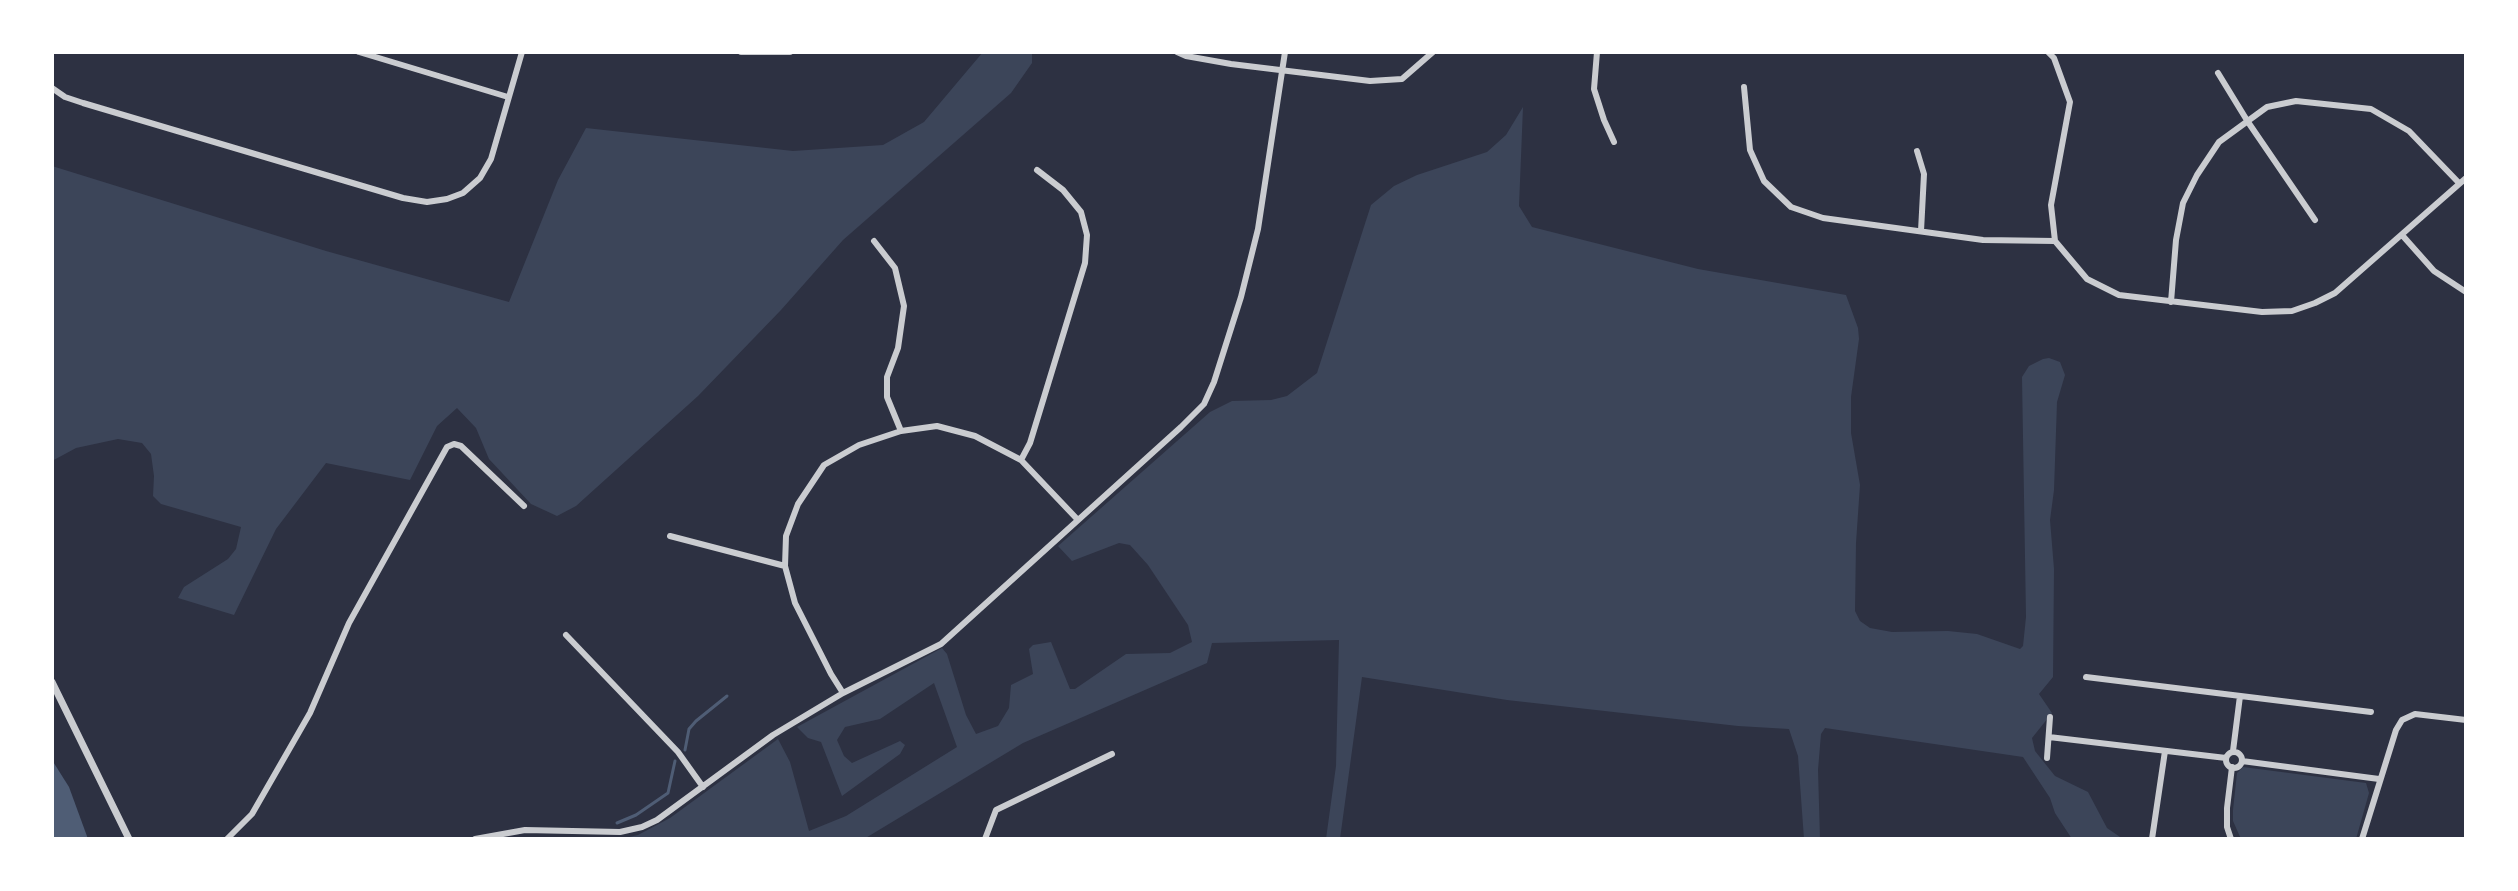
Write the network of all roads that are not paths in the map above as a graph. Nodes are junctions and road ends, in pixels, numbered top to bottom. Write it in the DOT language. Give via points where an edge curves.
graph roads {
  1 [pos="359,52"];
  2 [pos="522,52"];
  3 [pos="741,52"];
  4 [pos="790,52"];
  5 [pos="1177,52"];
  6 [pos="1285,52"];
  7 [pos="1433,52"];
  8 [pos="1597,52"];
  9 [pos="2048,52"];
  10 [pos="374,54"];
  11 [pos="1282,69"];
  12 [pos="2218,73"];
  13 [pos="1744,87"];
  14 [pos="52,88"];
  15 [pos="508,97"];
  16 [pos="2248,122"];
  17 [pos="1614,142"];
  18 [pos="1917,151"];
  19 [pos="1037,170"];
  20 [pos="2466,178"];
  21 [pos="2459,183"];
  22 [pos="2315,220"];
  23 [pos="1921,231"];
  24 [pos="2402,235"];
  25 [pos="874,241"];
  26 [pos="2055,241"];
  27 [pos="2466,292"];
  28 [pos="2171,302"];
  29 [pos="901,431"];
  30 [pos="1021,460"];
  31 [pos="524,506"];
  32 [pos="1078,520"];
  33 [pos="670,536"];
  34 [pos="785,566"];
  35 [pos="566,635"];
  36 [pos="2086,677"];
  37 [pos="52,682"];
  38 [pos="843,693"];
  39 [pos="2240,696"];
  40 [pos="2371,712"];
  41 [pos="2050,717"];
  42 [pos="2466,720"];
  43 [pos="2049,737"];
  44 [pos="2165,751"];
  45 [pos="2233,751"];
  46 [pos="1112,754"];
  47 [pos="2047,758"];
  48 [pos="2226,758"];
  49 [pos="2242,761"];
  50 [pos="2232,767"];
  51 [pos="2379,779"];
  52 [pos="703,787"];
  53 [pos="129,839"];
  54 [pos="227,839"];
  55 [pos="475,839"];
  56 [pos="985,839"];
  57 [pos="2152,839"];
  58 [pos="2231,839"];
  59 [pos="2362,839"];
  1 -- 10 [label="street"];
  2 -- 15 [label="street"];
  3 -- 4 [label="street"];
  5 -- 11 [label="street"];
  6 -- 11 [label="street"];
  7 -- 11 [label="street" via="1402,79 1370,81"];
  8 -- 17 [label="street" via="1594,89"];
  9 -- 26 [label="street" via="2070,102 2051,205"];
  10 -- 15 [label="street"];
  11 -- 32 [label="street" via="1258,229 1214,382 1204,404"];
  12 -- 16 [label="street"];
  13 -- 23 [label="street" via="1750,150 1764,181 1791,207 1823,218"];
  14 -- 15 [label="street" via="83,103 427,202 463,193 480,178 491,159"];
  16 -- 21 [label="street" via="2267,107 2296,101 2371,109 2409,131"];
  16 -- 22 [label="street"];
  16 -- 28 [label="street" via="2219,142 2183,203"];
  18 -- 23 [label="street" via="1924,174"];
  19 -- 30 [label="street" via="1081,212 1087,235 1085,263"];
  20 -- 21 [label="street"];
  21 -- 24 [label="street"];
  23 -- 26 [label="street" via="1983,240"];
  24 -- 27 [label="street" via="2434,271"];
  24 -- 28 [label="street" via="2335,293 2292,311"];
  25 -- 29 [label="street" via="895,268 904,306 887,377 887,397"];
  26 -- 28 [label="street" via="2098,286 2119,295"];
  29 -- 30 [label="street" via="937,426 975,436"];
  29 -- 34 [label="street" via="859,445 824,465 798,504 786,536"];
  30 -- 32 [label="street"];
  31 -- 54 [label="street" via="461,446 447,447 349,623 310,713 252,814"];
  32 -- 38 [label="street" via="941,644"];
  33 -- 34 [label="street"];
  34 -- 38 [label="street" via="795,603"];
  35 -- 52 [label="street" via="678,752"];
  36 -- 39 [label="street"];
  37 -- 53 [label="street"];
  38 -- 52 [label="street" via="773,735"];
  39 -- 40 [label="street"];
  39 -- 45 [label="street"];
  41 -- 43 [label="street"];
  42 -- 51 [label="street" via="2419,714 2404,718"];
  43 -- 44 [label="street"];
  43 -- 47 [label="street"];
  44 -- 48 [label="street"];
  44 -- 57 [label="street"];
  45 -- 48 [label="street"];
  45 -- 49 [label="street"];
  46 -- 56 [label="street" via="996,810"];
  48 -- 50 [label="street"];
  49 -- 50 [label="street"];
  49 -- 51 [label="street"];
  50 -- 58 [label="street" via="2227,808"];
  51 -- 59 [label="street"];
  52 -- 55 [label="street" via="657,820 631,830 525,830"];
}
